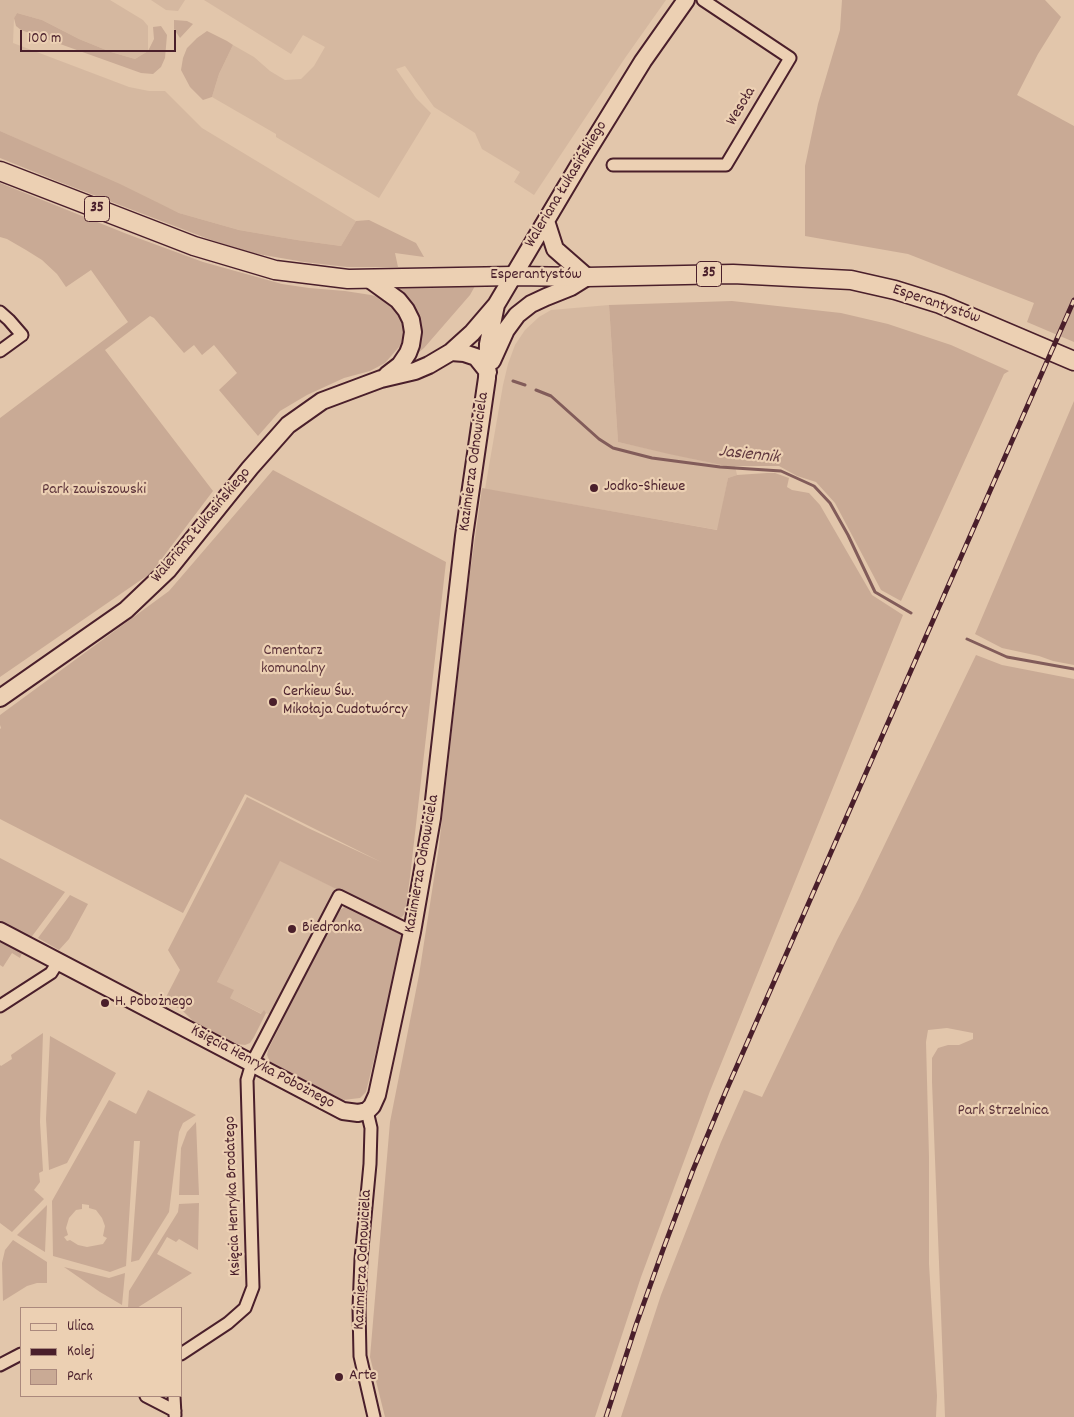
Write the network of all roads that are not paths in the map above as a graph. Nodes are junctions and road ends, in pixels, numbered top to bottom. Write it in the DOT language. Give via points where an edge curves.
graph roads {
  1 [pos="686,0"];
  2 [pos="703,0"];
  3 [pos="613,165"];
  4 [pos="0,171"];
  5 [pos="546,221"];
  6 [pos="513,276"];
  7 [pos="587,276"];
  8 [pos="369,279"];
  9 [pos="496,305"];
  10 [pos="0,312"];
  11 [pos="0,351"];
  12 [pos="451,352"];
  13 [pos="1074,361"];
  14 [pos="488,372"];
  15 [pos="381,379"];
  16 [pos="0,698"];
  17 [pos="0,931"];
  18 [pos="412,932"];
  19 [pos="58,962"];
  20 [pos="0,1006"];
  21 [pos="252,1063"];
  22 [pos="367,1111"];
  23 [pos="182,1353"];
  24 [pos="20,1355"];
  25 [pos="0,1365"];
  26 [pos="148,1397"];
  27 [pos="174,1397"];
  28 [pos="175,1414"];
  29 [pos="374,1417"];
  1 -- 5 [label="street, Waleriana Łukasińskiego" via="643,61"];
  2 -- 3 [label="street, Wesoła" via="790,58 726,165"];
  4 -- 8 [label="main road, Esperantystów / 35" via="237,260 275,270"];
  5 -- 6 [label="street, Waleriana Łukasińskiego"];
  5 -- 7 [label="street" via="555,249"];
  6 -- 7 [label="main road, Esperantystów / 35"];
  6 -- 8 [label="main road, Esperantystów / 35"];
  6 -- 9 [label="street, Waleriana Łukasińskiego"];
  7 -- 13 [label="main road, Esperantystów / 35" via="733,274 852,280 940,304"];
  7 -- 14 [label="street" via="571,287 531,304 517,315 506,330"];
  8 -- 15 [label="street, Waleriana Łukasińskiego" via="398,300 411,320 413,332 408,353 400,365"];
  9 -- 12 [label="street, Waleriana Łukasińskiego"];
  9 -- 14 [label="street, Kazimierza Odnowiciela" via="488,344"];
  10 -- 11 [label="street" via="22,336"];
  12 -- 14 [label="street" via="464,352 476,357"];
  12 -- 15 [label="street, Waleriana Łukasińskiego" via="416,371"];
  14 -- 18 [label="street, Kazimierza Odnowiciela" via="464,536 432,818"];
  15 -- 16 [label="street, Waleriana Łukasińskiego" via="322,401 288,425 168,570 119,614"];
  17 -- 19 [label="street, Księcia Henryka Pobożnego"];
  18 -- 21 [label="street, Księcia Henryka Brodatego" via="339,896"];
  18 -- 22 [label="street, Kazimierza Odnowiciela" via="376,1095"];
  19 -- 20 [label="street" via="51,973"];
  19 -- 21 [label="street, Księcia Henryka Pobożnego"];
  21 -- 22 [label="street, Księcia Henryka Pobożnego" via="343,1111"];
  21 -- 23 [label="street, Księcia Henryka Brodatego" via="247,1080 253,1287 245,1308"];
  22 -- 29 [label="street, Kazimierza Odnowiciela" via="371,1128 370,1164 361,1259 359,1337 360,1356"];
  24 -- 25 [label="street"];
  26 -- 28 [label="street"];
  27 -- 28 [label="street"];
}
